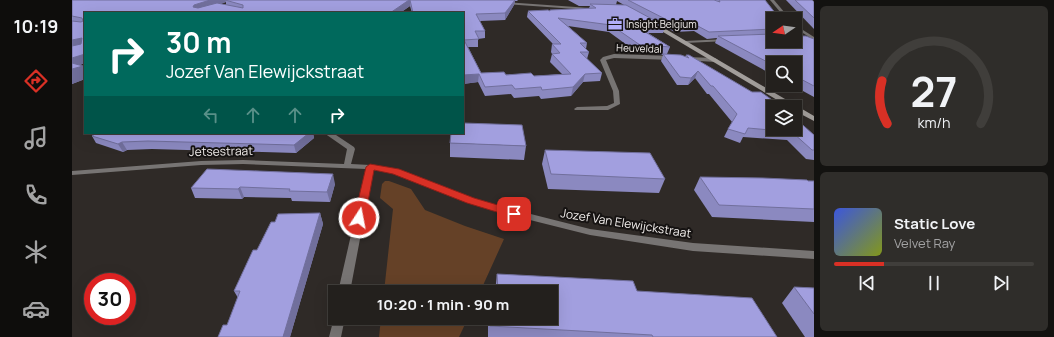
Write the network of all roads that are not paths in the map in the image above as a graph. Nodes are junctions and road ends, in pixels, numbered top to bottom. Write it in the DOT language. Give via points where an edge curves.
graph roads {
  1 [pos="772,0"];
  2 [pos="497,2"];
  3 [pos="597,9"];
  4 [pos="782,12"];
  5 [pos="649,22"];
  6 [pos="802,31"];
  7 [pos="802,36"];
  8 [pos="812,37"];
  9 [pos="728,40"];
  10 [pos="685,42"];
  11 [pos="715,60"];
  12 [pos="782,100"];
  13 [pos="577,110"];
  14 [pos="802,112"];
  15 [pos="814,119"];
  16 [pos="330,134"];
  17 [pos="347,166"];
  18 [pos="370,167"];
  19 [pos="72,173"];
  20 [pos="814,255"];
  21 [pos="345,285"];
  22 [pos="338,325"];
  23 [pos="335,337"];
  1 -- 4 [label="street"];
  2 -- 3 [label="street"];
  5 -- 10 [label="main road"];
  6 -- 8 [label="street"];
  7 -- 8 [label="street"];
  9 -- 10 [label="street"];
  10 -- 11 [label="main road"];
  11 -- 12 [label="main road"];
  11 -- 13 [label="street, Heuveldal" via="608,56 603,60 616,91 617,104 608,108"];
  14 -- 15 [label="main road"];
  16 -- 17 [label="street" via="351,149"];
  17 -- 18 [label="street, Jetsestraat"];
  17 -- 19 [label="street, Jetsestraat" via="201,163"];
  18 -- 20 [label="street, Jozef Van Elewijckstraat" via="395,171 501,210 590,232 693,247"];
  18 -- 21 [label="street"];
  22 -- 23 [label="street"];
}
